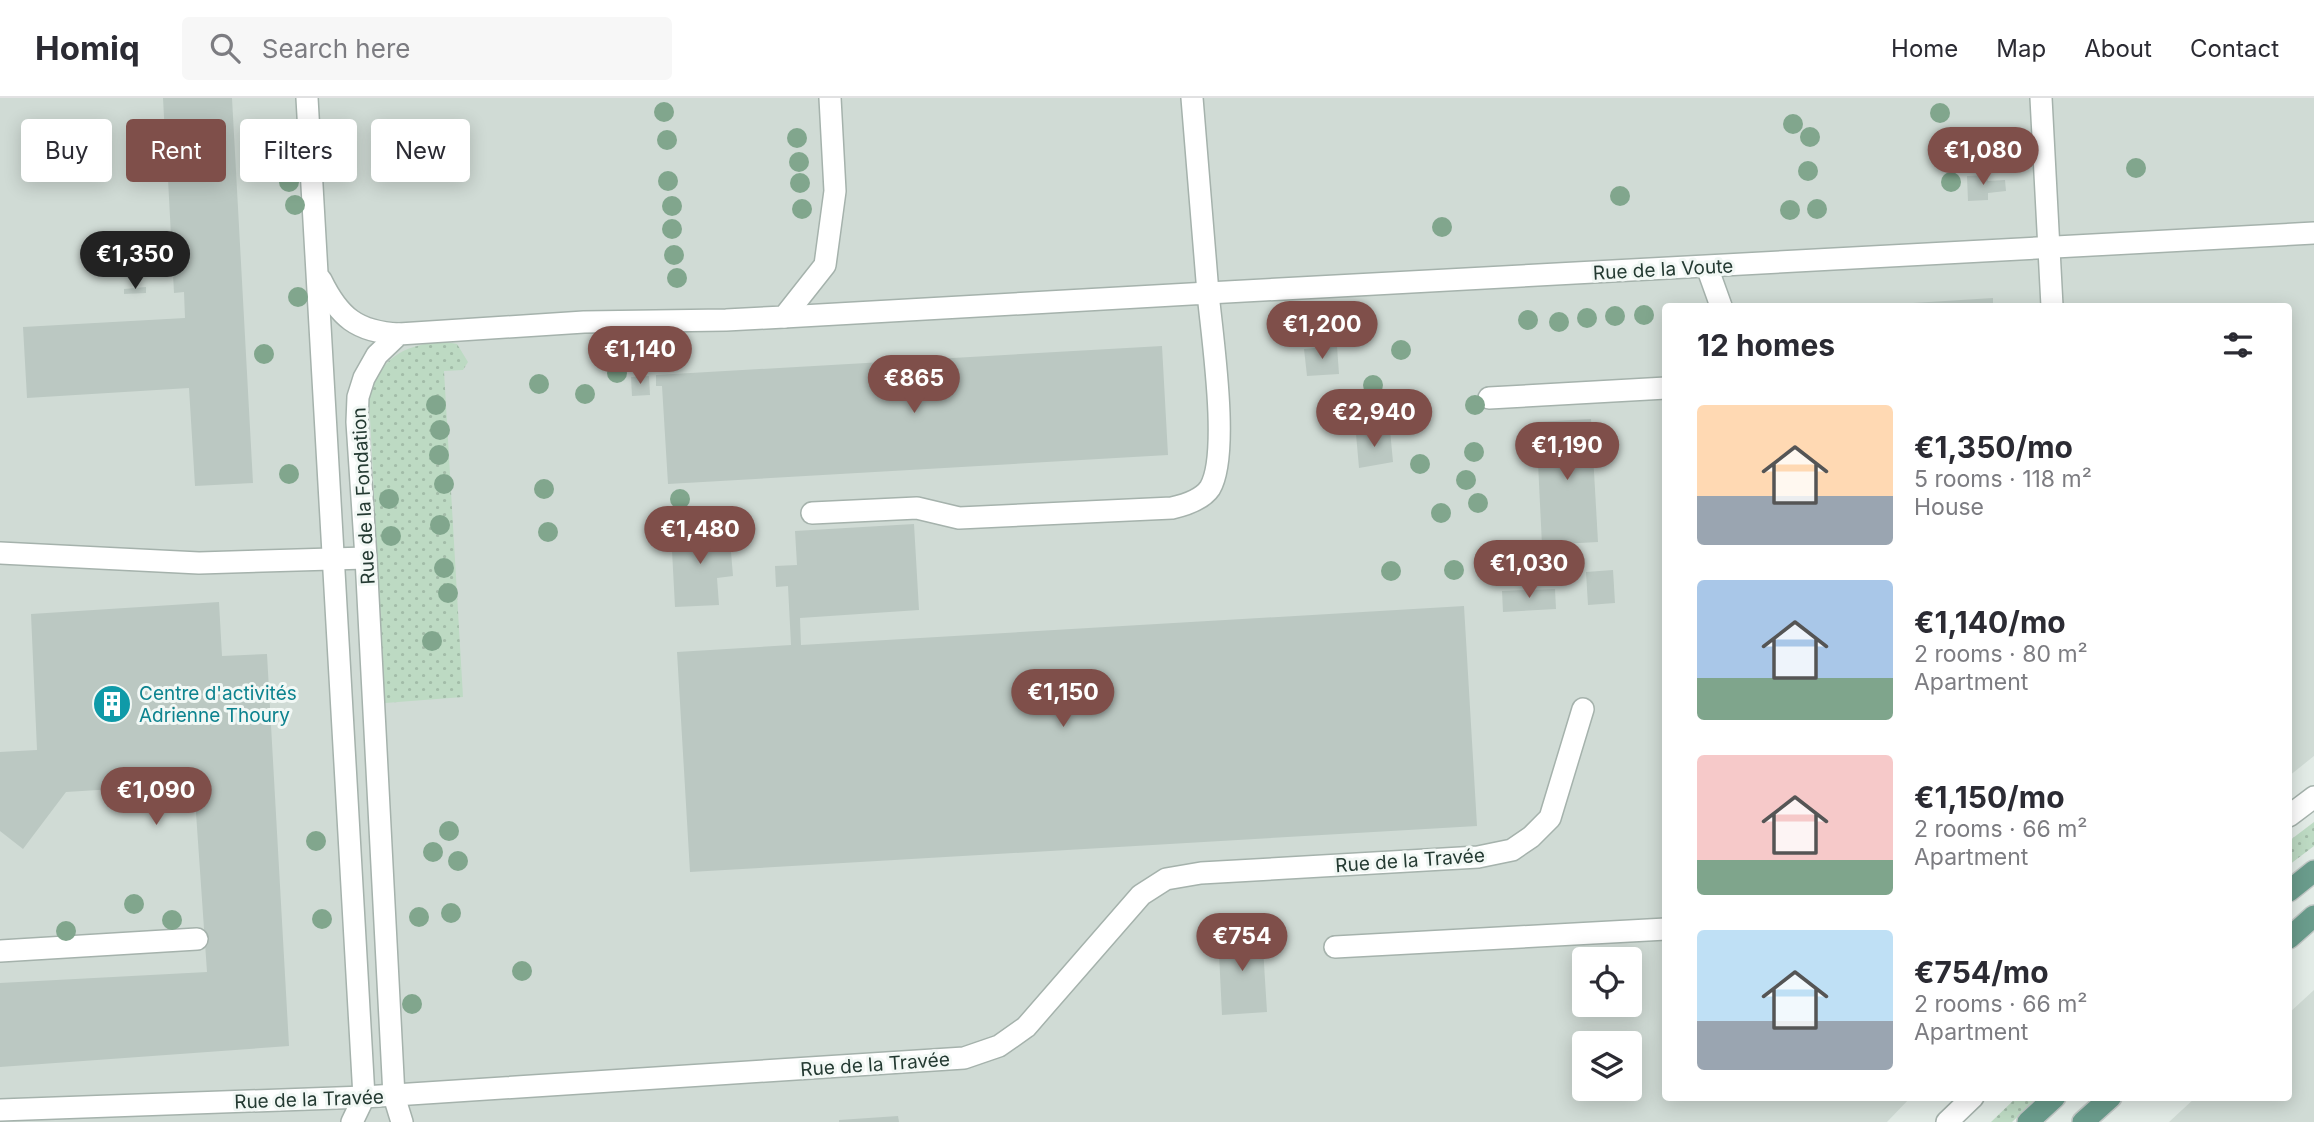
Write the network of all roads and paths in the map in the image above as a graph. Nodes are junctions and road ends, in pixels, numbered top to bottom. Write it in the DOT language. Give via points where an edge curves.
graph roads {
  1 [pos="307,98"];
  2 [pos="830,98"];
  3 [pos="1192,98"];
  4 [pos="2041,98"];
  5 [pos="2314,233"];
  6 [pos="2049,246"];
  7 [pos="1707,267"];
  8 [pos="318,275"];
  9 [pos="1208,293"];
  10 [pos="1720,303"];
  11 [pos="2052,303"];
  12 [pos="784,317"];
  13 [pos="399,334"];
  14 [pos="1662,388"];
  15 [pos="1489,398"];
  16 [pos="812,513"];
  17 [pos="0,553"];
  18 [pos="366,558"];
  19 [pos="334,559"];
  20 [pos="1583,709"];
  21 [pos="2314,797"];
  22 [pos="2292,814"];
  23 [pos="2314,871"];
  24 [pos="2292,889"];
  25 [pos="2314,916"];
  26 [pos="1662,929"];
  27 [pos="2292,935"];
  28 [pos="197,939"];
  29 [pos="1335,947"];
  30 [pos="0,951"];
  31 [pos="394,1096"];
  32 [pos="365,1097"];
  33 [pos="1969,1101"];
  34 [pos="2051,1101"];
  35 [pos="2102,1106"];
  36 [pos="0,1110"];
  37 [pos="352,1122"];
  38 [pos="402,1122"];
  39 [pos="1947,1122"];
  40 [pos="2028,1122"];
  41 [pos="2083,1122"];
  1 -- 8 [label="lane, Rue de la Fondation"];
  2 -- 12 [label="lane" via="835,191 825,265"];
  3 -- 9 [label="lane"];
  4 -- 6 [label="lane"];
  5 -- 6 [label="lane, Rue de la Voute"];
  6 -- 7 [label="lane, Rue de la Voute"];
  6 -- 11 [label="lane"];
  7 -- 9 [label="lane, Rue de la Voute"];
  7 -- 10 [label="lane"];
  8 -- 13 [label="lane" via="347,318 362,328"];
  8 -- 19 [label="lane, Rue de la Fondation"];
  9 -- 12 [label="lane, Rue de la Voute"];
  9 -- 16 [label="lane" via="1220,444 1217,472 1208,491 1189,504 959,518 917,508"];
  12 -- 13 [label="lane"];
  13 -- 18 [label="lane, Rue de la Fondation" via="377,355 358,397"];
  14 -- 15 [label="lane"];
  17 -- 19 [label="lane" via="200,564"];
  18 -- 19 [label="lane"];
  18 -- 31 [label="lane, Rue de la Fondation"];
  19 -- 32 [label="lane, Rue de la Fondation"];
  20 -- 31 [label="lane, Rue de la Travée" via="1550,818 1512,850 1478,857 1201,873 1166,879 1141,895 1026,1027 999,1046 964,1058"];
  21 -- 22 [label="lane"];
  23 -- 24 [label="main road"];
  25 -- 27 [label="main road"];
  26 -- 29 [label="lane"];
  28 -- 30 [label="lane"];
  31 -- 32 [label="lane, Rue de la Travée"];
  31 -- 38 [label="lane, Rue de la Fondation"];
  32 -- 36 [label="lane, Rue de la Travée"];
  32 -- 37 [label="lane"];
  33 -- 39 [label="lane"];
  34 -- 40 [label="main road"];
  35 -- 41 [label="main road"];
}
